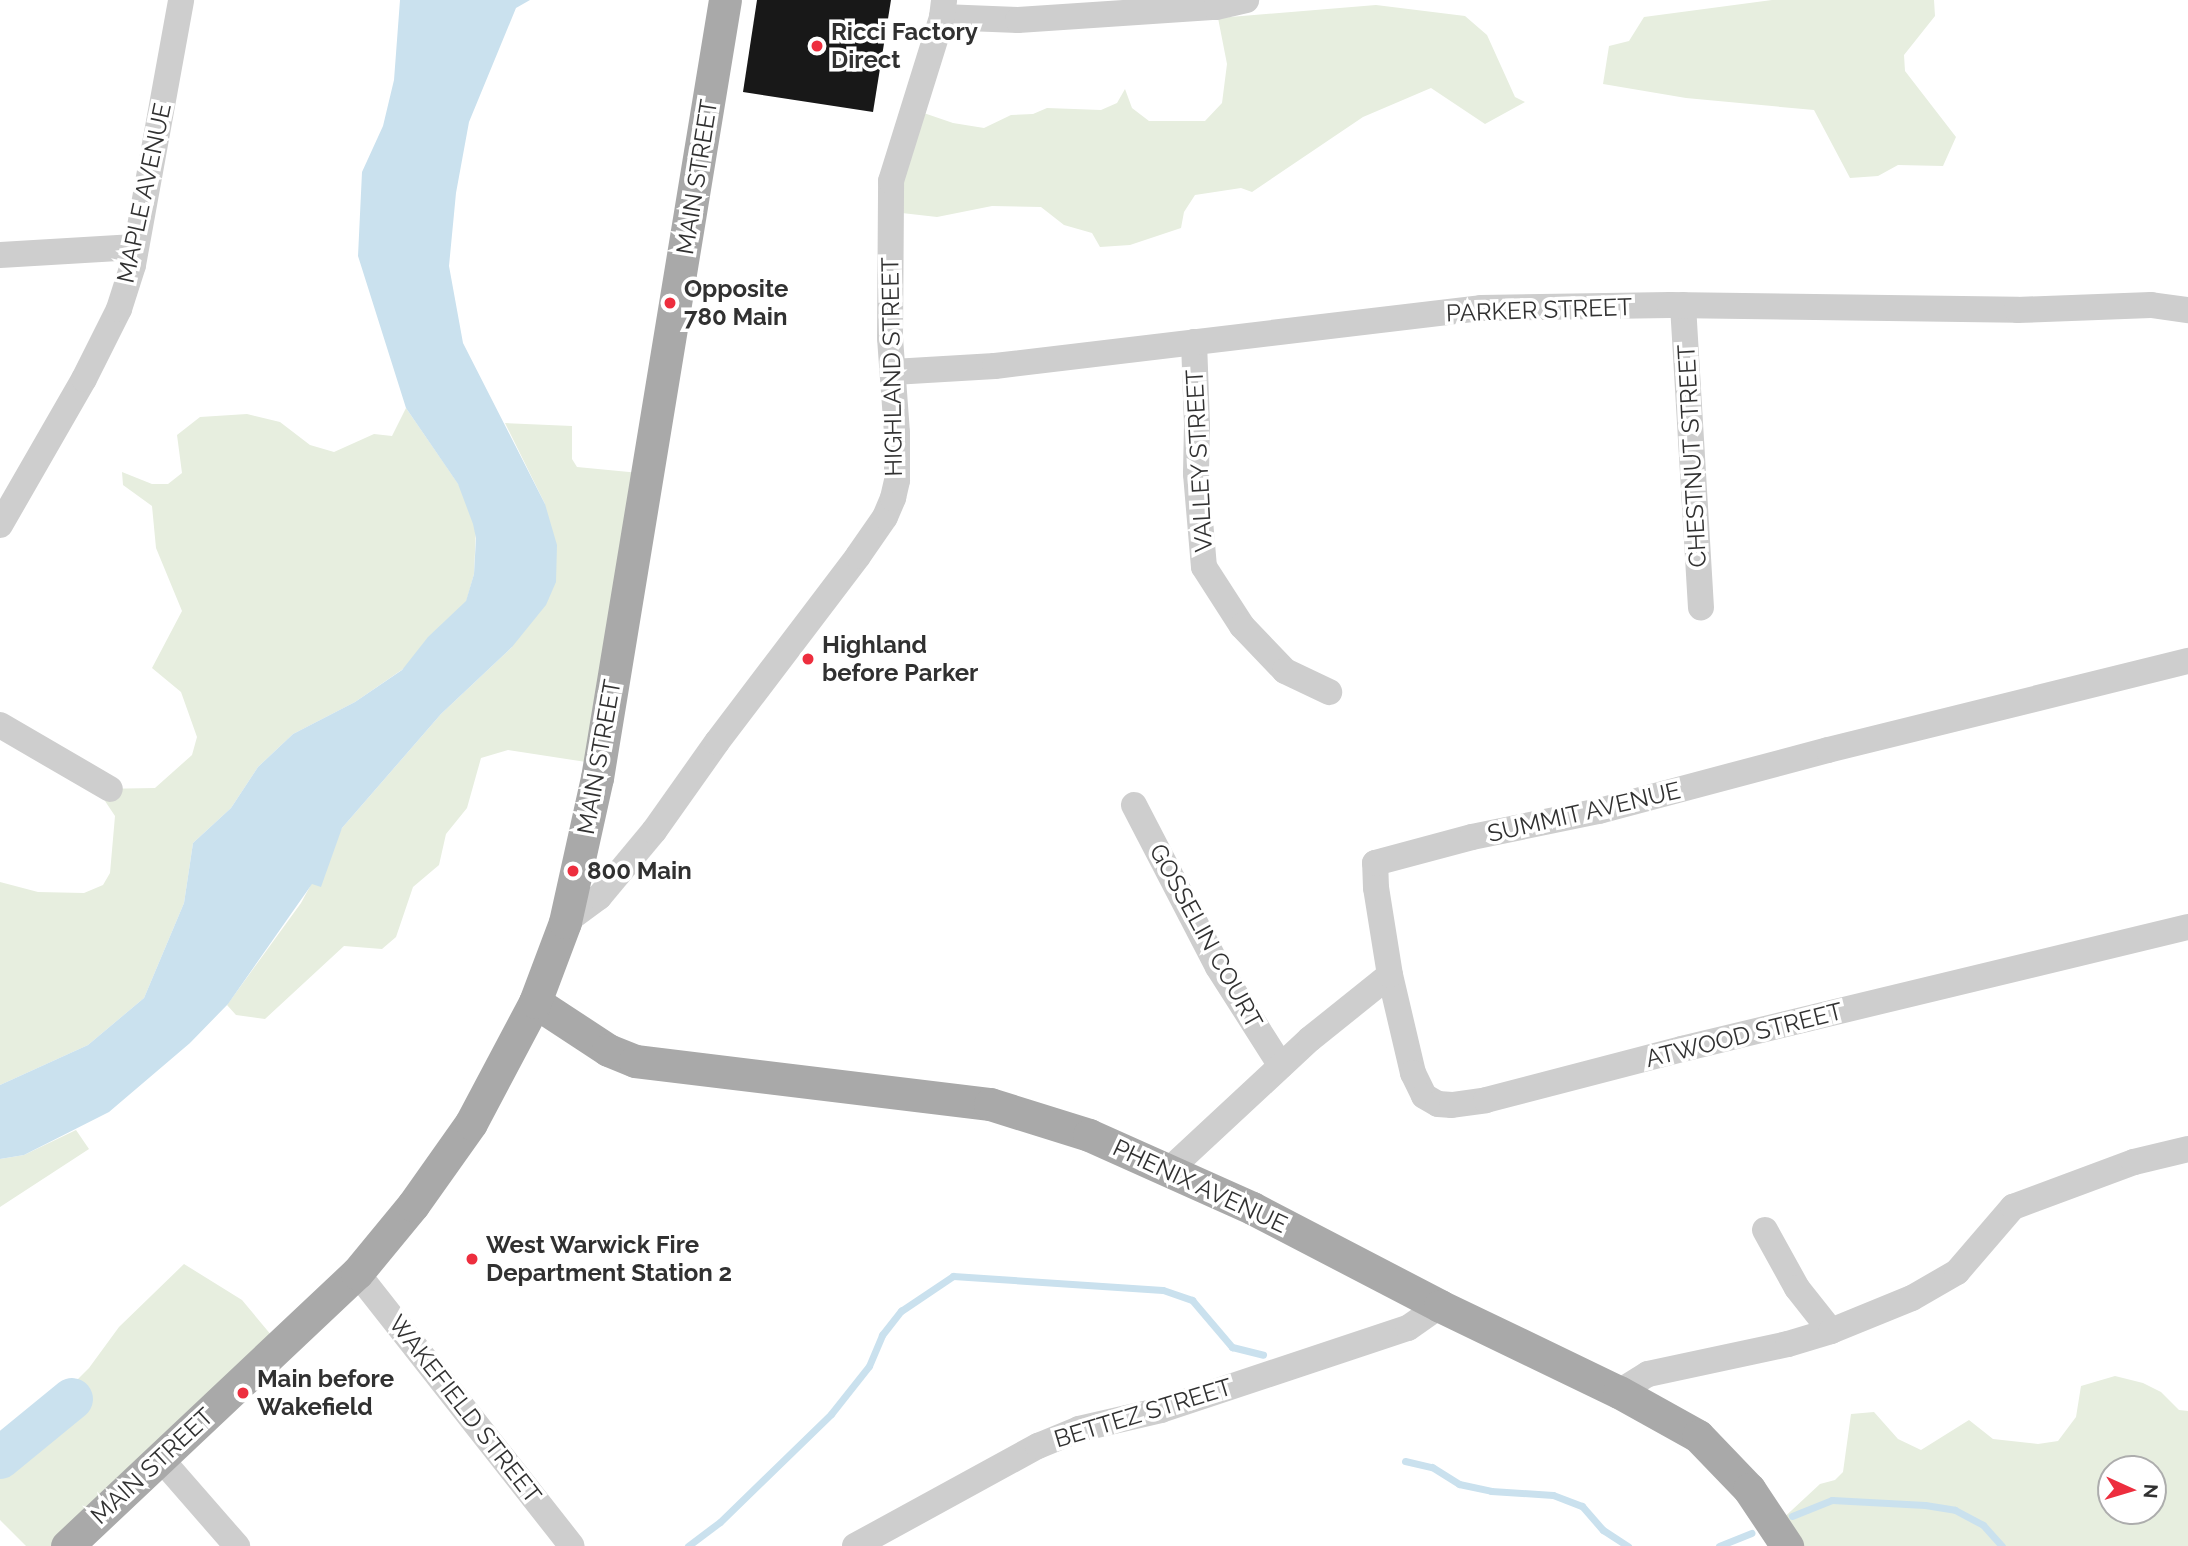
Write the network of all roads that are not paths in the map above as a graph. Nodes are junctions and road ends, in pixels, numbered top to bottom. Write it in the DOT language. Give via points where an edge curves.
graph roads {
  1 [pos="181,0"];
  2 [pos="726,0"];
  3 [pos="1246,0"];
  4 [pos="943,8"];
  5 [pos="135,247"];
  6 [pos="0,255"];
  7 [pos="1683,305"];
  8 [pos="2188,310"];
  9 [pos="1194,342"];
  10 [pos="892,372"];
  11 [pos="0,525"];
  12 [pos="1701,607"];
  13 [pos="2188,661"];
  14 [pos="1329,692"];
  15 [pos="0,725"];
  16 [pos="110,789"];
  17 [pos="1134,805"];
  18 [pos="565,922"];
  19 [pos="2188,928"];
  20 [pos="1390,975"];
  21 [pos="535,1002"];
  22 [pos="1281,1066"];
  23 [pos="2188,1149"];
  24 [pos="1169,1170"];
  25 [pos="1765,1230"];
  26 [pos="357,1273"];
  27 [pos="1440,1306"];
  28 [pos="1831,1331"];
  29 [pos="1619,1392"];
  30 [pos="160,1459"];
  31 [pos="67,1546"];
  32 [pos="237,1546"];
  33 [pos="572,1546"];
  34 [pos="855,1546"];
  35 [pos="1787,1546"];
  1 -- 5 [label="street, MAPLE AVENUE"];
  2 -- 18 [label="main road, MAIN STREET" via="597,778"];
  3 -- 4 [label="street" via="1216,7 1018,20"];
  4 -- 10 [label="street, HIGHLAND STREET" via="891,181"];
  5 -- 6 [label="street"];
  5 -- 11 [label="street, MAPLE AVENUE" via="119,309"];
  7 -- 8 [label="street, PARKER STREET" via="2017,310 2151,305"];
  7 -- 9 [label="street, PARKER STREET" via="1481,308"];
  7 -- 12 [label="street, CHESTNUT STREET"];
  9 -- 10 [label="street, PARKER STREET" via="995,366"];
  9 -- 14 [label="street, VALLEY STREET" via="1197,498 1204,567 1242,626 1285,671"];
  10 -- 18 [label="street, HIGHLAND STREET" via="897,480 885,517 653,831 600,897"];
  13 -- 20 [label="street, SUMMIT AVENUE" via="1611,809 1472,837 1375,863"];
  15 -- 16 [label="street"];
  17 -- 22 [label="street, GOSSELIN COURT" via="1218,967"];
  18 -- 21 [label="main road, MAIN STREET"];
  19 -- 20 [label="street, ATWOOD STREET" via="1452,1105 1424,1096 1413,1073"];
  20 -- 22 [label="street"];
  21 -- 24 [label="main road, PHENIX AVENUE" via="608,1050 635,1061 990,1104 1089,1135"];
  21 -- 26 [label="main road, MAIN STREET" via="471,1124"];
  22 -- 24 [label="street"];
  23 -- 28 [label="street" via="2134,1162 2013,1207 1957,1272 1912,1298"];
  24 -- 27 [label="main road, PHENIX AVENUE"];
  25 -- 28 [label="street" via="1797,1288"];
  26 -- 30 [label="main road, MAIN STREET"];
  26 -- 33 [label="street, WAKEFIELD STREET"];
  27 -- 29 [label="main road, PHENIX AVENUE"];
  27 -- 34 [label="street, BETTEZ STREET" via="1408,1328 1161,1410 1079,1429 1038,1446"];
  28 -- 29 [label="street" via="1648,1374"];
  29 -- 35 [label="main road, PHENIX AVENUE" via="1698,1436 1749,1489"];
  30 -- 31 [label="main road, MAIN STREET"];
  30 -- 32 [label="street"];
}
